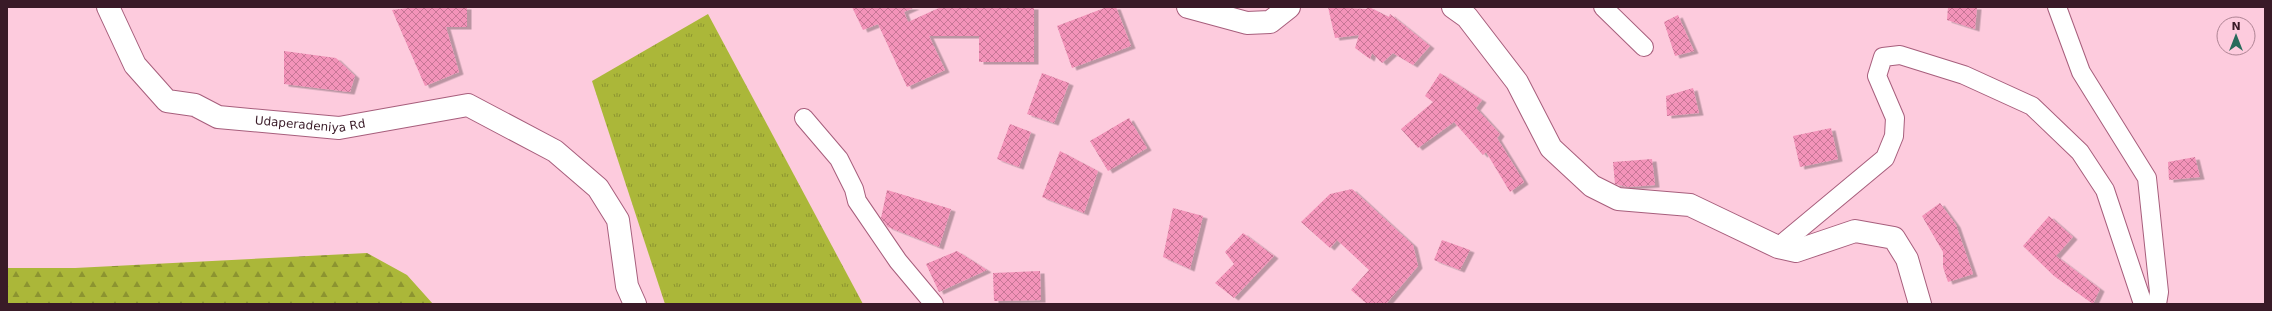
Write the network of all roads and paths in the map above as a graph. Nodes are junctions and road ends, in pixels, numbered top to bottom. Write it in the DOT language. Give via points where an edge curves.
graph roads {
  1 [pos="108,7"];
  2 [pos="1188,7"];
  3 [pos="1289,7"];
  4 [pos="1453,7"];
  5 [pos="1603,7"];
  6 [pos="2057,7"];
  7 [pos="1644,47"];
  8 [pos="804,118"];
  9 [pos="1778,247"];
  10 [pos="635,304"];
  11 [pos="934,304"];
  12 [pos="1920,304"];
  13 [pos="2143,304"];
  14 [pos="2157,304"];
  1 -- 10 [label="street, Udaperadeniya Rd" via="135,65 167,101 195,105 218,117 339,128 468,105 555,151 598,188 618,220 627,286"];
  2 -- 3 [label="street" via="1247,23 1270,22"];
  4 -- 9 [label="street" via="1467,17 1517,82 1551,148 1592,186 1618,199 1690,205"];
  5 -- 7 [label="street"];
  6 -- 14 [label="street" via="2081,72 2147,178 2159,292"];
  8 -- 11 [label="street" via="839,159 854,188 857,201 898,260"];
  9 -- 12 [label="street" via="1796,251 1855,231 1894,238 1907,259"];
  9 -- 13 [label="street" via="1885,158 1894,136 1895,118 1877,76 1883,57 1900,55 1964,75 2032,106 2080,152 2105,190"];
}
